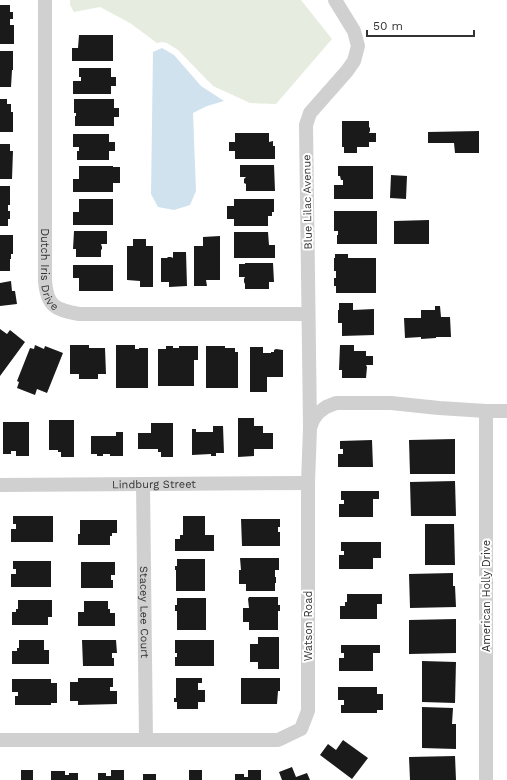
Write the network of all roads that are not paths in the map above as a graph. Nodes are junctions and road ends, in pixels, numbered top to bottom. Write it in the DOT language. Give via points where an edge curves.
graph roads {
  1 [pos="45,0"];
  2 [pos="335,0"];
  3 [pos="308,314"];
  4 [pos="486,411"];
  5 [pos="507,411"];
  6 [pos="310,428"];
  7 [pos="143,484"];
  8 [pos="308,484"];
  9 [pos="0,485"];
  10 [pos="0,740"];
  11 [pos="146,740"];
  12 [pos="486,780"];
  1 -- 3 [label="street, Dutch Iris Drive" via="45,281 46,294 53,305 63,311 78,314"];
  2 -- 3 [label="street, Blue Lilac Avenue" via="354,31 358,46 354,61 310,113 306,125"];
  3 -- 6 [label="street, Blue Lilac Avenue"];
  4 -- 5 [label="street, Watson Road"];
  4 -- 6 [label="street, Watson Road" via="391,403 336,403 318,413"];
  4 -- 12 [label="street, American Holly Drive"];
  6 -- 8 [label="street, Watson Road"];
  7 -- 8 [label="street, Lindburg Street"];
  7 -- 9 [label="street, Lindburg Street"];
  7 -- 11 [label="street, Stacey Lee Court"];
  8 -- 11 [label="street, Watson Road" via="308,711 302,729 278,740"];
  10 -- 11 [label="street, Watson Road"];
}
